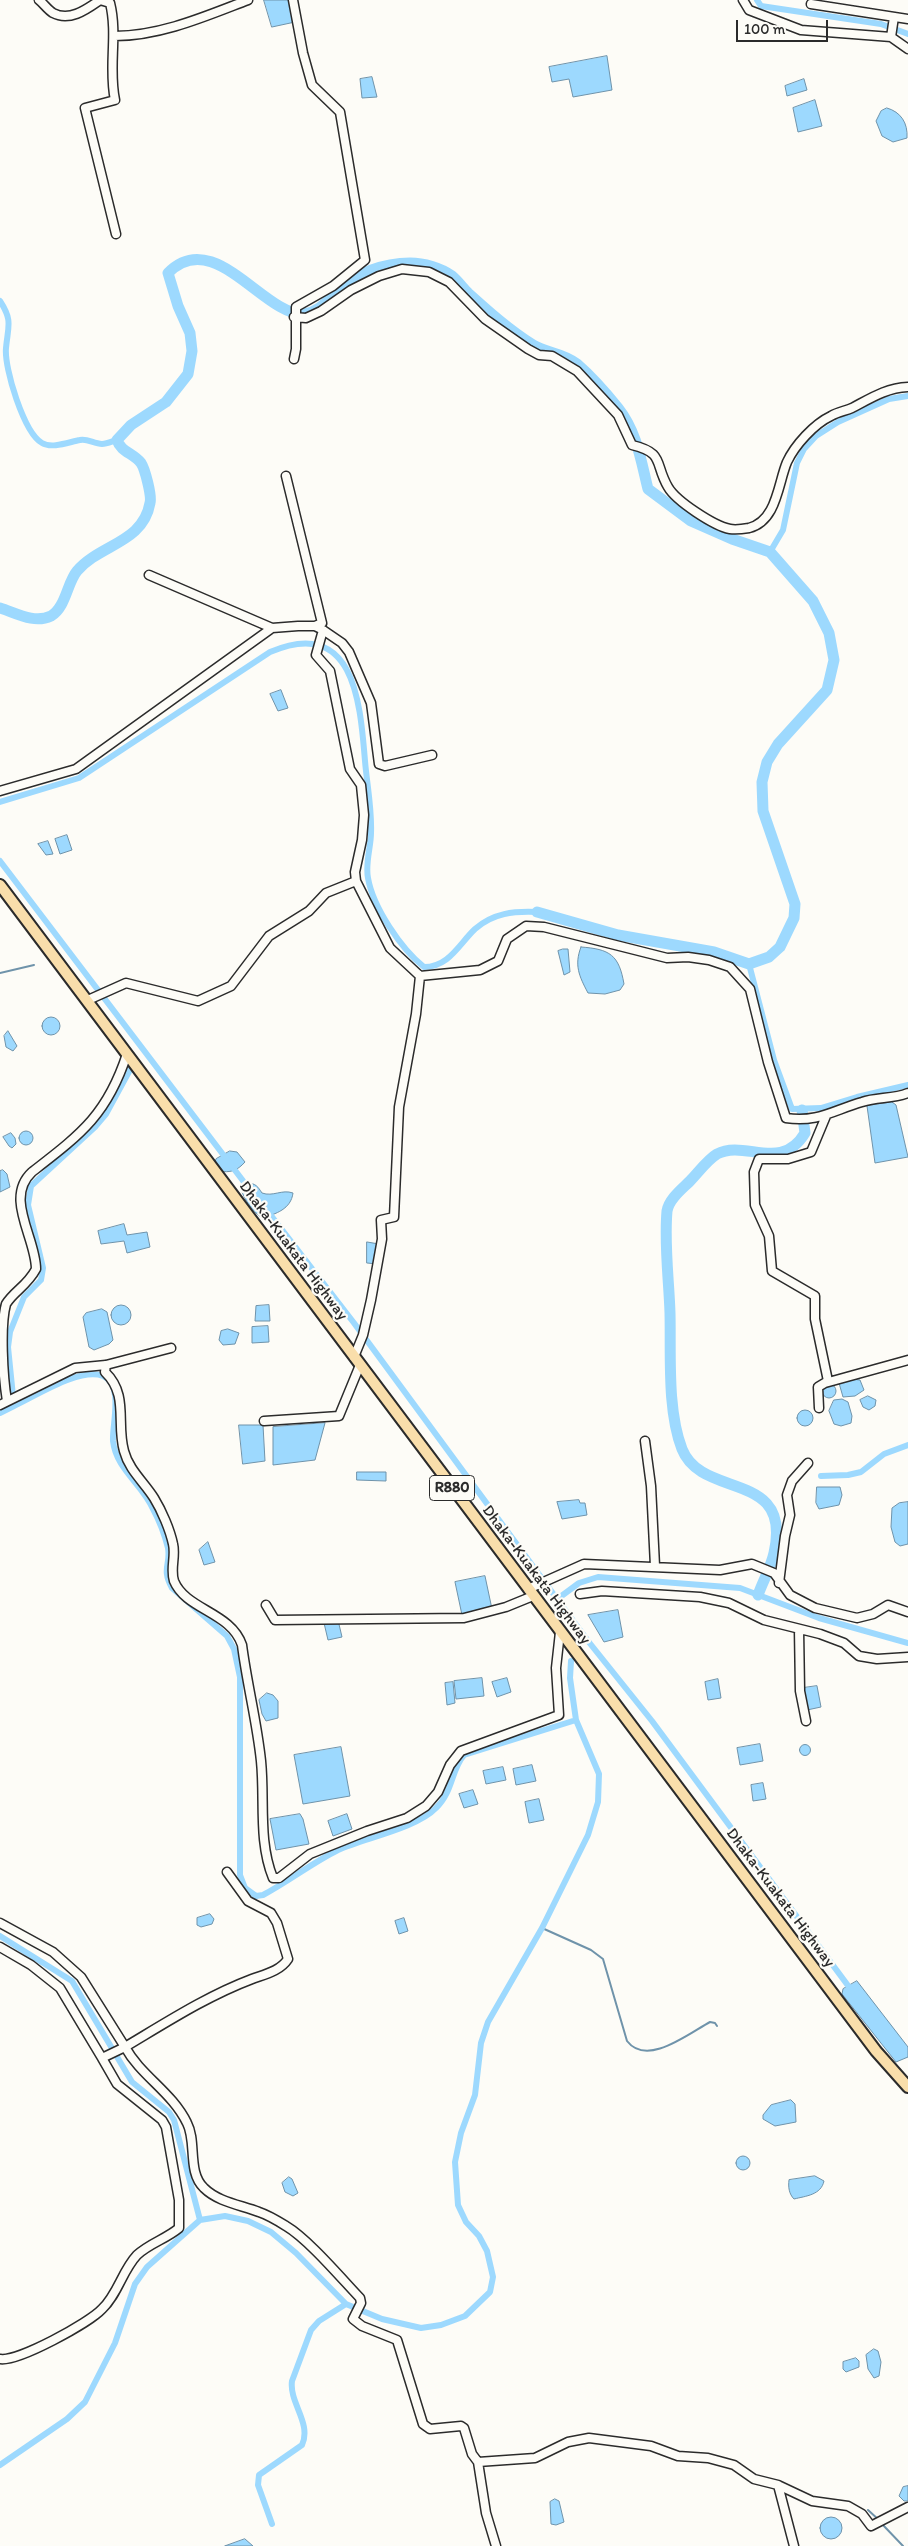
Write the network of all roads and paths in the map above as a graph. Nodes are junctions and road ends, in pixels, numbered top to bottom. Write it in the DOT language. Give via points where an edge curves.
graph roads {
  1 [pos="39,0"];
  2 [pos="248,0"];
  3 [pos="293,0"];
  4 [pos="743,0"];
  5 [pos="811,4"];
  6 [pos="894,16"];
  7 [pos="908,19"];
  8 [pos="115,36"];
  9 [pos="891,37"];
  10 [pos="908,49"];
  11 [pos="116,234"];
  12 [pos="294,317"];
  13 [pos="294,359"];
  14 [pos="908,388"];
  15 [pos="286,476"];
  16 [pos="149,575"];
  17 [pos="315,626"];
  18 [pos="272,628"];
  19 [pos="323,630"];
  20 [pos="432,755"];
  21 [pos="0,791"];
  22 [pos="356,881"];
  23 [pos="0,886"];
  24 [pos="420,976"];
  25 [pos="88,1000"];
  26 [pos="127,1054"];
  27 [pos="908,1093"];
  28 [pos="826,1116"];
  29 [pos="171,1348"];
  30 [pos="908,1360"];
  31 [pos="357,1361"];
  32 [pos="106,1365"];
  33 [pos="825,1383"];
  34 [pos="4,1403"];
  35 [pos="819,1408"];
  36 [pos="264,1422"];
  37 [pos="645,1441"];
  38 [pos="808,1463"];
  39 [pos="655,1566"];
  40 [pos="780,1583"];
  41 [pos="531,1592"];
  42 [pos="580,1594"];
  43 [pos="266,1605"];
  44 [pos="908,1612"];
  45 [pos="799,1629"];
  46 [pos="560,1632"];
  47 [pos="908,1657"];
  48 [pos="806,1721"];
  49 [pos="227,1872"];
  50 [pos="0,1923"];
  51 [pos="0,1947"];
  52 [pos="123,2048"];
  53 [pos="106,2057"];
  54 [pos="908,2087"];
  55 [pos="0,2359"];
  56 [pos="478,2462"];
  57 [pos="778,2485"];
  58 [pos="908,2507"];
  59 [pos="496,2546"];
  60 [pos="794,2546"];
  1 -- 8 [label="street" via="52,13 66,15 83,12 100,0 110,3"];
  2 -- 8 [label="street" via="167,28 136,36"];
  3 -- 12 [label="street" via="312,85 340,112 365,260 333,286 296,306"];
  4 -- 9 [label="street" via="749,10 801,30"];
  5 -- 6 [label="street"];
  6 -- 7 [label="street"];
  6 -- 9 [label="street"];
  8 -- 11 [label="street" via="111,86 115,100 86,108"];
  9 -- 10 [label="street"];
  12 -- 13 [label="street"];
  12 -- 14 [label="street" via="306,318 321,311 379,276 402,269 429,272 449,282 485,319 528,349 539,355 552,356 577,371 618,415 632,445 650,449 655,455 669,489 694,510 731,529 754,526 767,514 780,489 787,462 810,431 830,416 866,399 894,388"];
  15 -- 17 [label="street" via="322,624"];
  16 -- 18 [label="street"];
  17 -- 18 [label="street"];
  17 -- 19 [label="street"];
  18 -- 21 [label="street" via="76,769"];
  19 -- 20 [label="street" via="342,643 360,673 371,704 379,764 385,766"];
  19 -- 22 [label="street" via="316,655 330,671 350,769 361,786 364,815"];
  22 -- 24 [label="street" via="390,948"];
  22 -- 25 [label="street" via="326,893 309,911 269,936 231,986 198,1001 126,983"];
  23 -- 25 [label="main road, Dhaka-Kuakata Highway / R880"];
  24 -- 28 [label="street" via="480,970 498,961 507,939 526,926 570,932 668,958 709,960 730,967 750,989 786,1118 799,1120"];
  24 -- 31 [label="street" via="399,1106 394,1217 381,1220 382,1239"];
  25 -- 26 [label="main road, Dhaka-Kuakata Highway / R880"];
  26 -- 31 [label="main road, Dhaka-Kuakata Highway / R880"];
  26 -- 34 [label="street" via="114,1088 98,1116 23,1182 20,1195 36,1268 24,1287 6,1303 0,1323"];
  27 -- 28 [label="street" via="861,1102"];
  28 -- 33 [label="street" via="811,1152 788,1159 759,1159 754,1172 755,1205 769,1236 772,1271 815,1296 815,1319 828,1381"];
  29 -- 32 [label="street"];
  30 -- 33 [label="street"];
  31 -- 36 [label="street" via="339,1416"];
  31 -- 41 [label="main road, Dhaka-Kuakata Highway / R880"];
  32 -- 34 [label="street" via="75,1368"];
  32 -- 46 [label="street" via="105,1372 114,1381 121,1400 121,1436 126,1456 134,1473 155,1499 173,1544 175,1584 187,1597 224,1620 242,1645 256,1716 261,1762 261,1819 273,1878 279,1878 310,1854 421,1810 438,1792 450,1765 461,1751 559,1715 556,1668"];
  33 -- 35 [label="street" via="818,1387"];
  37 -- 39 [label="street" via="652,1486"];
  38 -- 40 [label="street" via="792,1481 787,1495 790,1515"];
  39 -- 40 [label="street" via="720,1570 752,1564 774,1573"];
  39 -- 41 [label="street" via="584,1564"];
  40 -- 44 [label="street" via="802,1603 840,1615 857,1618 888,1605"];
  41 -- 43 [label="street" via="506,1607 464,1618 275,1620"];
  41 -- 46 [label="main road, Dhaka-Kuakata Highway / R880"];
  42 -- 45 [label="street" via="602,1590 700,1597 729,1603 764,1620"];
  45 -- 47 [label="street" via="844,1643 859,1656"];
  45 -- 48 [label="street" via="800,1691"];
  46 -- 54 [label="main road, Dhaka-Kuakata Highway / R880" via="876,2051"];
  49 -- 52 [label="street" via="248,1901 271,1913 288,1959 278,1969 201,2002"];
  50 -- 52 [label="street" via="53,1952 81,1977"];
  51 -- 53 [label="street" via="60,1988"];
  52 -- 53 [label="street"];
  52 -- 56 [label="street" via="183,2116 191,2133 195,2171 202,2187 218,2198 261,2212 289,2227 340,2277 360,2298 353,2318 362,2326 397,2340 423,2424 430,2429 464,2428 472,2454"];
  53 -- 55 [label="street" via="117,2084 162,2120 166,2128 179,2200 179,2228 148,2245 136,2257 102,2310 41,2346 16,2358"];
  56 -- 57 [label="street" via="535,2458 568,2442 589,2438 651,2446 678,2456 708,2458 734,2465 754,2479"];
  56 -- 59 [label="street" via="486,2513"];
  57 -- 58 [label="street" via="812,2501 855,2509 871,2526"];
  57 -- 60 [label="street"];
}
